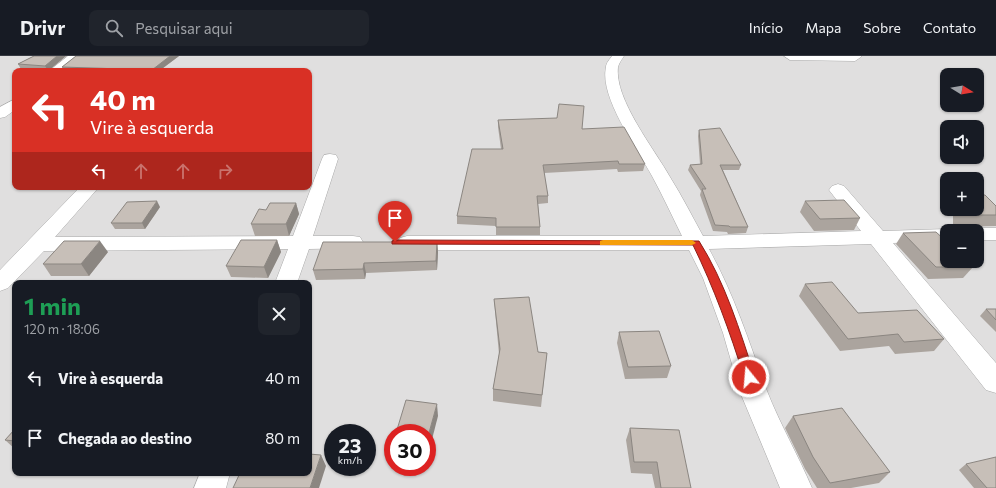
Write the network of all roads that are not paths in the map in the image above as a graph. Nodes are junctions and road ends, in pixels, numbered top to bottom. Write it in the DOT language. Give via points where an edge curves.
graph roads {
  1 [pos="76,56"];
  2 [pos="618,56"];
  3 [pos="790,56"];
  4 [pos="855,57"];
  5 [pos="60,68"];
  6 [pos="12,105"];
  7 [pos="0,114"];
  8 [pos="330,159"];
  9 [pos="87,190"];
  10 [pos="838,190"];
  11 [pos="984,234"];
  12 [pos="996,234"];
  13 [pos="940,235"];
  14 [pos="877,237"];
  15 [pos="300,242"];
  16 [pos="696,243"];
  17 [pos="38,244"];
  18 [pos="287,280"];
  19 [pos="0,283"];
  20 [pos="996,382"];
  21 [pos="215,476"];
  22 [pos="210,488"];
  23 [pos="796,488"];
  1 -- 5 [label="street"];
  2 -- 16 [label="street" via="612,66 618,98 629,124 661,176"];
  3 -- 4 [label="street"];
  6 -- 7 [label="street"];
  8 -- 15 [label="street"];
  9 -- 17 [label="street"];
  10 -- 14 [label="street"];
  11 -- 12 [label="street"];
  13 -- 14 [label="street"];
  14 -- 16 [label="street"];
  14 -- 20 [label="street"];
  15 -- 16 [label="street"];
  15 -- 17 [label="street"];
  15 -- 18 [label="street"];
  16 -- 23 [label="street" via="714,278 754,392"];
  17 -- 19 [label="street"];
  21 -- 22 [label="street"];
}
